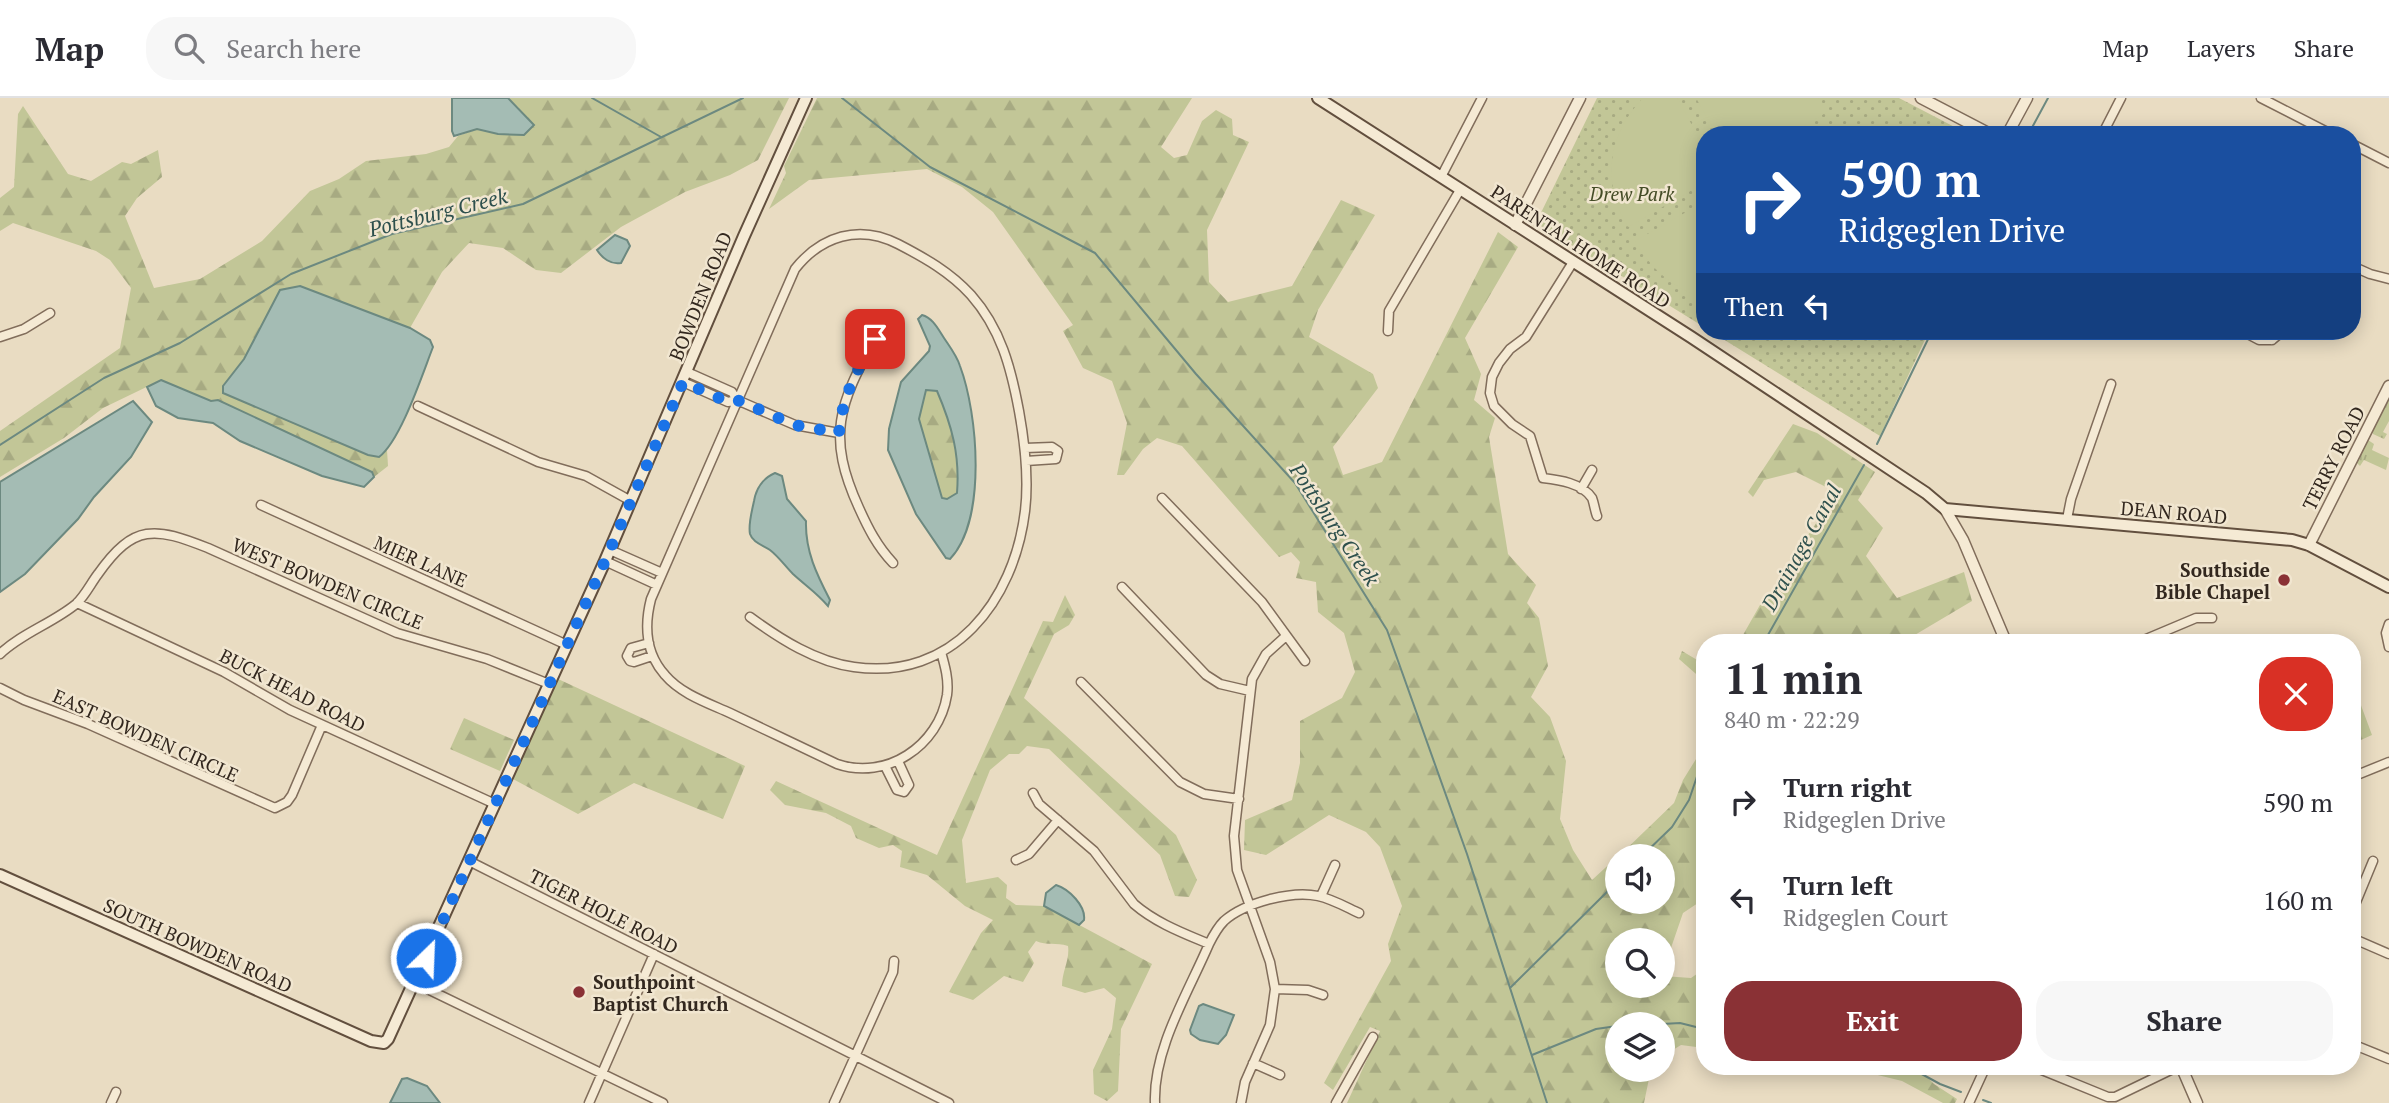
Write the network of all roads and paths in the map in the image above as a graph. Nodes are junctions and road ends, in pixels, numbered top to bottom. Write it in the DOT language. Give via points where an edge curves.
graph roads {
  1 [pos="806,98"];
  2 [pos="1318,98"];
  3 [pos="1482,98"];
  4 [pos="1580,98"];
  5 [pos="1921,98"];
  6 [pos="2027,98"];
  7 [pos="2121,98"];
  8 [pos="2262,98"];
  9 [pos="1975,126"];
  10 [pos="2012,126"];
  11 [pos="2107,126"];
  12 [pos="2316,126"];
  13 [pos="2361,149"];
  14 [pos="2389,163"];
  15 [pos="1441,177"];
  16 [pos="1460,190"];
  17 [pos="1515,225"];
  18 [pos="1573,262"];
  19 [pos="2361,270"];
  20 [pos="2389,279"];
  21 [pos="50,313"];
  22 [pos="1388,331"];
  23 [pos="0,337"];
  24 [pos="875,339"];
  25 [pos="2259,340"];
  26 [pos="2272,340"];
  27 [pos="2276,349"];
  28 [pos="685,377"];
  29 [pos="2111,384"];
  30 [pos="2389,386"];
  31 [pos="737,400"];
  32 [pos="418,406"];
  33 [pos="839,433"];
  34 [pos="1025,448"];
  35 [pos="1026,461"];
  36 [pos="1592,470"];
  37 [pos="1581,489"];
  38 [pos="1162,498"];
  39 [pos="631,501"];
  40 [pos="261,505"];
  41 [pos="1945,509"];
  42 [pos="1597,516"];
  43 [pos="2067,519"];
  44 [pos="2309,545"];
  45 [pos="608,556"];
  46 [pos="893,563"];
  47 [pos="662,573"];
  48 [pos="657,585"];
  49 [pos="1122,587"];
  50 [pos="2389,587"];
  51 [pos="77,603"];
  52 [pos="750,617"];
  53 [pos="2212,618"];
  54 [pos="2389,624"];
  55 [pos="2003,634"];
  56 [pos="2157,634"];
  57 [pos="1286,636"];
  58 [pos="649,643"];
  59 [pos="567,645"];
  60 [pos="2389,647"];
  61 [pos="941,652"];
  62 [pos="0,654"];
  63 [pos="652,656"];
  64 [pos="1305,661"];
  65 [pos="1081,682"];
  66 [pos="549,684"];
  67 [pos="0,688"];
  68 [pos="1250,691"];
  69 [pos="322,725"];
  70 [pos="898,761"];
  71 [pos="2389,762"];
  72 [pos="885,766"];
  73 [pos="2361,773"];
  74 [pos="1033,793"];
  75 [pos="1239,799"];
  76 [pos="495,804"];
  77 [pos="1058,820"];
  78 [pos="1016,860"];
  79 [pos="469,861"];
  80 [pos="2373,861"];
  81 [pos="1335,865"];
  82 [pos="0,875"];
  83 [pos="2361,890"];
  84 [pos="1321,896"];
  85 [pos="1250,907"];
  86 [pos="1359,913"];
  87 [pos="2361,942"];
  88 [pos="1209,944"];
  89 [pos="654,954"];
  90 [pos="2389,954"];
  91 [pos="894,961"];
  92 [pos="415,983"];
  93 [pos="1275,989"];
  94 [pos="1323,995"];
  95 [pos="1373,1037"];
  96 [pos="384,1042"];
  97 [pos="2361,1048"];
  98 [pos="855,1055"];
  99 [pos="2389,1059"];
  100 [pos="1253,1063"];
  101 [pos="602,1074"];
  102 [pos="1280,1075"];
  103 [pos="1982,1075"];
  104 [pos="2054,1075"];
  105 [pos="2161,1075"];
  106 [pos="2184,1075"];
  107 [pos="116,1092"];
  108 [pos="111,1103"];
  109 [pos="589,1103"];
  110 [pos="663,1103"];
  111 [pos="834,1103"];
  112 [pos="949,1103"];
  113 [pos="1155,1103"];
  114 [pos="1241,1103"];
  115 [pos="1336,1103"];
  116 [pos="1969,1103"];
  117 [pos="2197,1103"];
  1 -- 28 [label="main road, BOWDEN ROAD"];
  2 -- 15 [label="main road, PARENTAL HOME ROAD"];
  3 -- 15 [label="street"];
  4 -- 17 [label="street"];
  5 -- 9 [label="street"];
  6 -- 10 [label="street"];
  7 -- 11 [label="street"];
  8 -- 12 [label="street"];
  13 -- 14 [label="street"];
  15 -- 16 [label="main road, PARENTAL HOME ROAD"];
  16 -- 17 [label="main road, PARENTAL HOME ROAD"];
  16 -- 22 [label="street" via="1389,311"];
  17 -- 18 [label="main road, PARENTAL HOME ROAD"];
  18 -- 37 [label="street" via="1526,337 1499,363 1490,393 1494,406 1530,436 1543,478 1564,480"];
  18 -- 41 [label="main road, PARENTAL HOME ROAD"];
  19 -- 20 [label="street"];
  21 -- 23 [label="street"];
  24 -- 33 [label="street" via="848,389"];
  25 -- 26 [label="street"];
  26 -- 27 [label="street"];
  28 -- 31 [label="street" via="732,392"];
  28 -- 39 [label="main road, BOWDEN ROAD"];
  29 -- 43 [label="street"];
  30 -- 44 [label="street, TERRY ROAD"];
  31 -- 33 [label="street" via="795,425"];
  31 -- 34 [label="street" via="795,269 820,245 845,235 868,234 890,240 942,268 986,314 1012,373"];
  31 -- 47 [label="street"];
  32 -- 39 [label="street" via="538,461 586,476"];
  33 -- 46 [label="street" via="850,488 882,552"];
  34 -- 35 [label="street"];
  34 -- 35 [label="street" via="1058,451 1052,461"];
  35 -- 61 [label="street" via="1024,520 1006,580 993,606 974,628"];
  36 -- 37 [label="street"];
  37 -- 42 [label="street" via="1592,498"];
  38 -- 57 [label="street" via="1262,602"];
  39 -- 45 [label="main road, BOWDEN ROAD"];
  40 -- 59 [label="street, MIER LANE"];
  41 -- 43 [label="main road, DEAN ROAD"];
  41 -- 55 [label="street, PARENTAL HOME ROAD"];
  43 -- 44 [label="main road, DEAN ROAD"];
  44 -- 50 [label="main road, DEAN ROAD"];
  45 -- 47 [label="street"];
  45 -- 48 [label="street"];
  45 -- 59 [label="main road, BOWDEN ROAD"];
  47 -- 48 [label="street"];
  48 -- 58 [label="street" via="648,612"];
  49 -- 68 [label="street" via="1206,675 1228,687"];
  51 -- 62 [label="street"];
  51 -- 66 [label="street, WEST BOWDEN CIRCLE" via="118,548 150,533 173,535 397,633 487,659"];
  51 -- 69 [label="street, BUCK HEAD ROAD" via="224,672"];
  52 -- 61 [label="street" via="802,650 853,667 895,667"];
  53 -- 56 [label="street" via="2196,618"];
  54 -- 60 [label="street"];
  57 -- 64 [label="street"];
  57 -- 68 [label="street" via="1258,664"];
  58 -- 63 [label="street"];
  58 -- 63 [label="street" via="631,648 626,656 635,662"];
  59 -- 66 [label="main road, BOWDEN ROAD"];
  61 -- 70 [label="street" via="947,680 943,712 925,740"];
  63 -- 72 [label="street" via="666,677 689,694 837,764 861,770"];
  65 -- 75 [label="street" via="1171,775 1211,796"];
  66 -- 76 [label="main road, BOWDEN ROAD"];
  67 -- 69 [label="street, EAST BOWDEN CIRCLE" via="268,807 279,807 292,795"];
  68 -- 75 [label="street"];
  69 -- 76 [label="street, BUCK HEAD ROAD"];
  70 -- 72 [label="street"];
  70 -- 72 [label="street" via="909,785 904,792 897,790"];
  71 -- 73 [label="street"];
  74 -- 77 [label="street"];
  75 -- 85 [label="street" via="1235,858"];
  76 -- 79 [label="main road, BOWDEN ROAD"];
  77 -- 78 [label="street" via="1029,854"];
  77 -- 88 [label="street" via="1094,851 1142,911"];
  79 -- 89 [label="street, TIGER HOLE ROAD"];
  79 -- 92 [label="main road, BOWDEN ROAD"];
  80 -- 83 [label="street"];
  81 -- 84 [label="street"];
  82 -- 96 [label="main road, SOUTH BOWDEN ROAD" via="371,1041"];
  84 -- 85 [label="street" via="1284,895"];
  84 -- 86 [label="street"];
  85 -- 88 [label="street" via="1224,921"];
  85 -- 93 [label="street"];
  87 -- 90 [label="street"];
  88 -- 113 [label="street" via="1160,1059"];
  89 -- 98 [label="street, TIGER HOLE ROAD"];
  89 -- 101 [label="street"];
  91 -- 98 [label="street"];
  92 -- 96 [label="main road, BOWDEN ROAD"];
  92 -- 101 [label="street"];
  93 -- 94 [label="street"];
  93 -- 100 [label="street" via="1270,1025"];
  95 -- 115 [label="street"];
  97 -- 99 [label="street"];
  98 -- 111 [label="street"];
  98 -- 112 [label="street, TIGER HOLE ROAD"];
  100 -- 102 [label="street"];
  100 -- 114 [label="street"];
  101 -- 109 [label="street"];
  101 -- 110 [label="street"];
  103 -- 116 [label="street"];
  104 -- 105 [label="street" via="2115,1097"];
  106 -- 117 [label="street"];
  107 -- 108 [label="street"];
}
